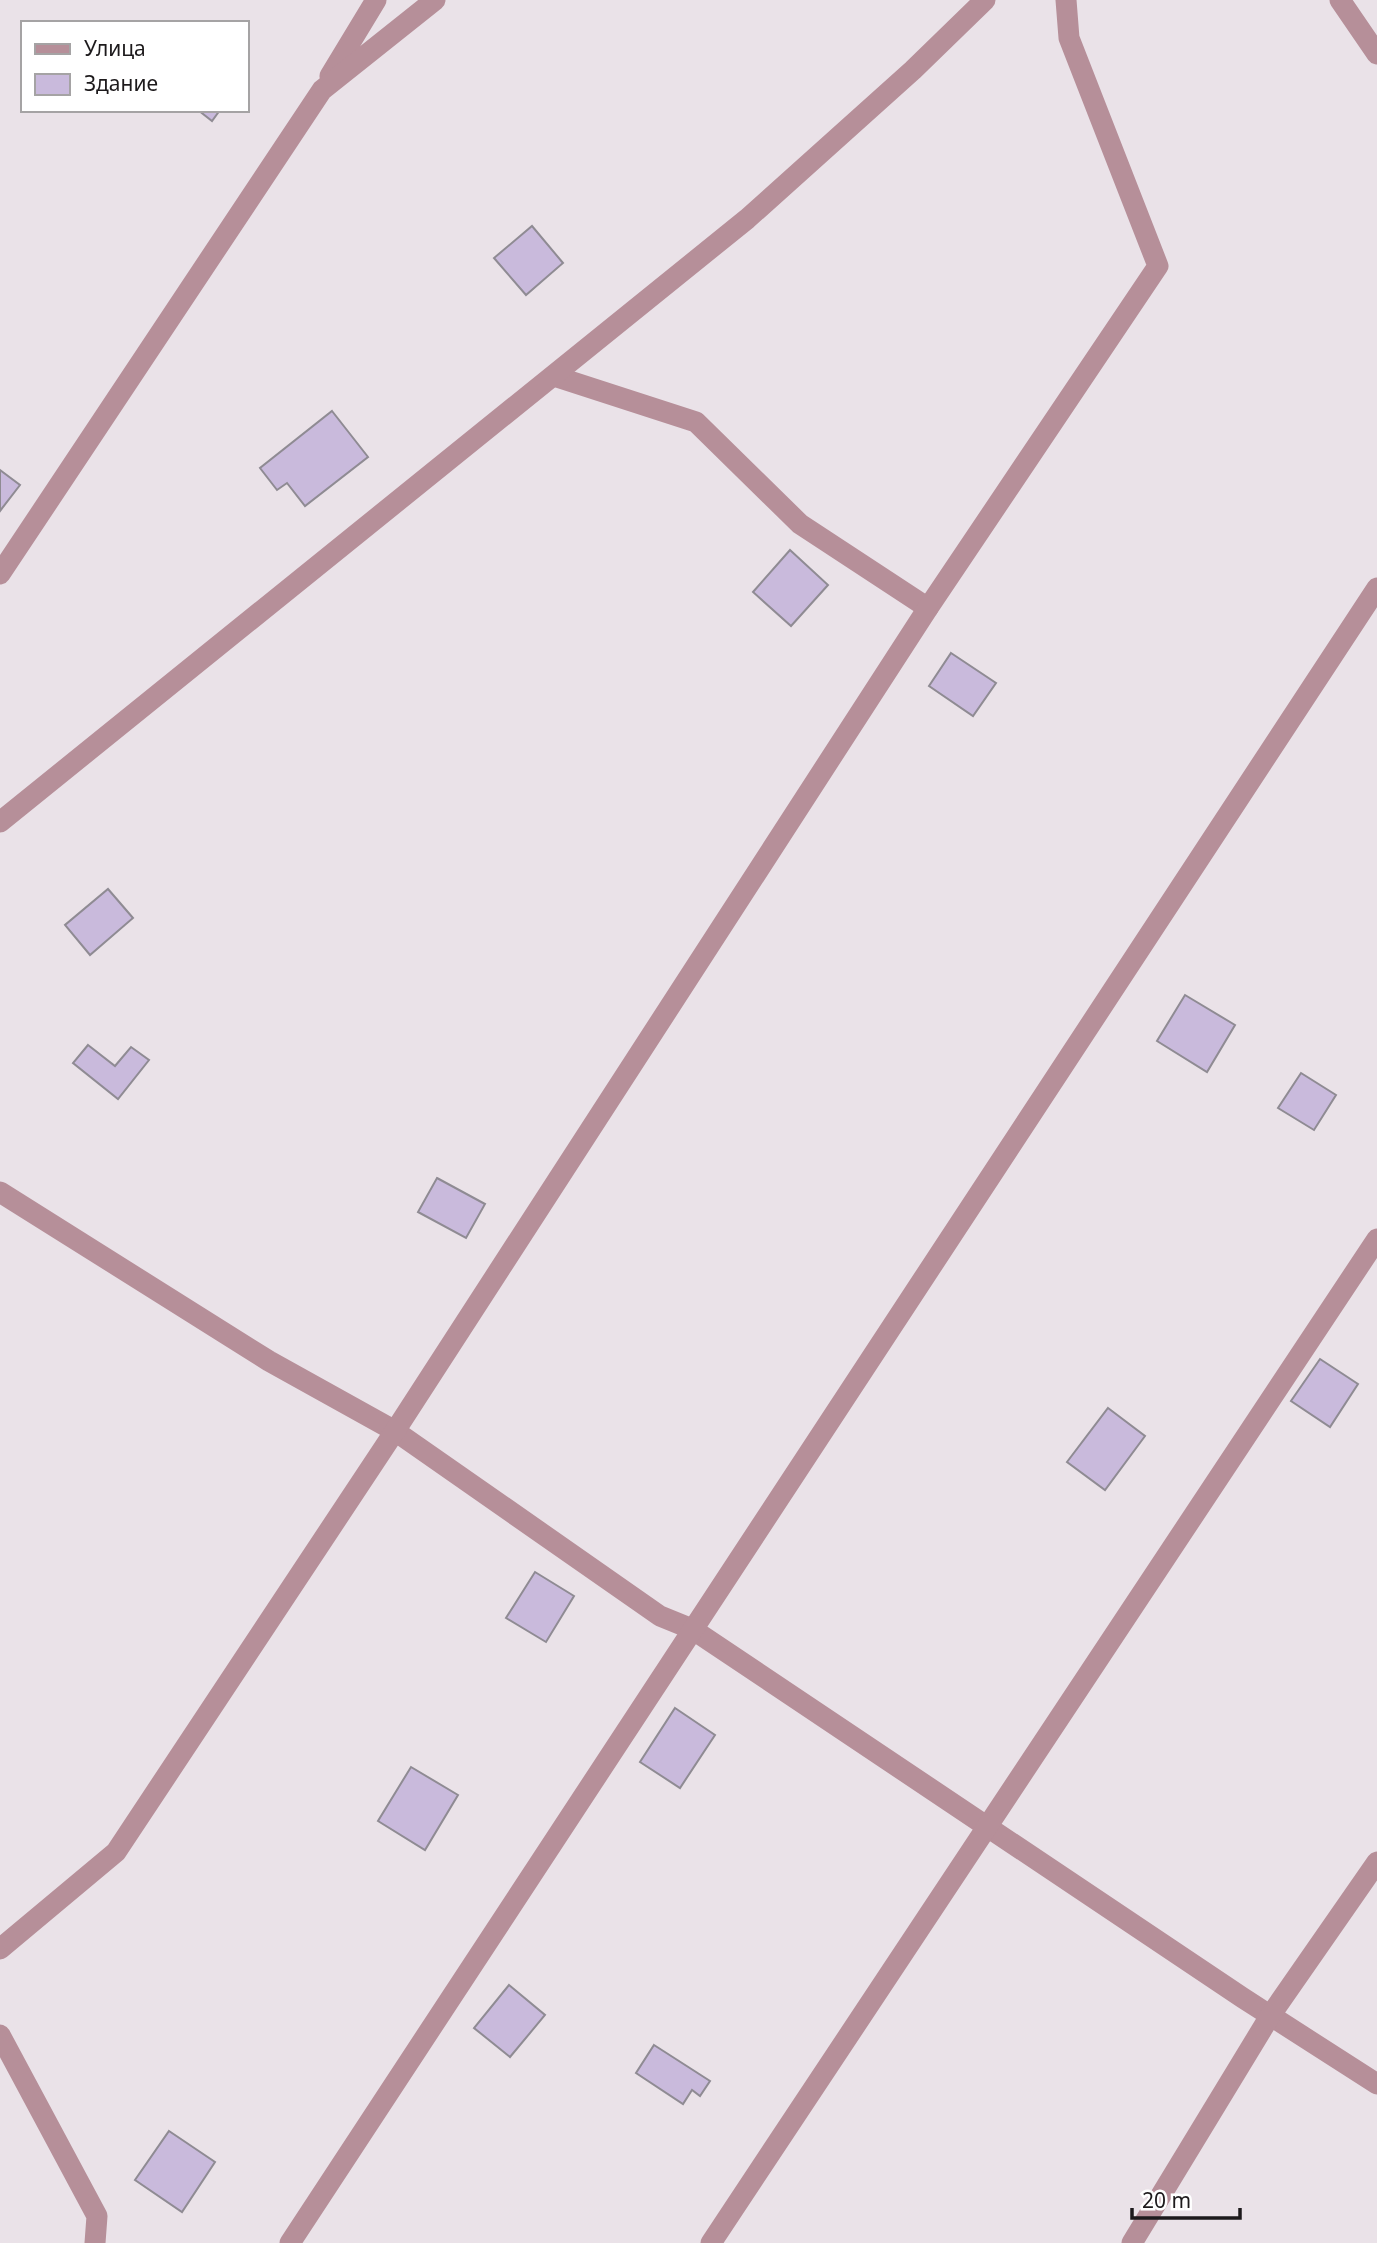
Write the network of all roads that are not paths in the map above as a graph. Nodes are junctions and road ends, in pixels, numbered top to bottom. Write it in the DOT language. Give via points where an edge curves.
graph roads {
  1 [pos="376,0"];
  2 [pos="435,0"];
  3 [pos="985,0"];
  4 [pos="1066,0"];
  5 [pos="1340,0"];
  6 [pos="1377,54"];
  7 [pos="322,90"];
  8 [pos="554,376"];
  9 [pos="0,574"];
  10 [pos="1377,588"];
  11 [pos="928,608"];
  12 [pos="0,822"];
  13 [pos="0,1192"];
  14 [pos="1377,1239"];
  15 [pos="395,1431"];
  16 [pos="692,1629"];
  17 [pos="988,1827"];
  18 [pos="1377,1862"];
  19 [pos="0,1949"];
  20 [pos="1270,2016"];
  21 [pos="0,2035"];
  22 [pos="1377,2084"];
  23 [pos="95,2243"];
  24 [pos="290,2243"];
  25 [pos="710,2243"];
  26 [pos="1132,2243"];
  1 -- 7 [label="street"];
  2 -- 7 [label="street"];
  3 -- 8 [label="street" via="747,219"];
  4 -- 11 [label="street" via="1069,38 1158,266"];
  5 -- 6 [label="street"];
  7 -- 9 [label="street"];
  8 -- 11 [label="street" via="695,422 800,524"];
  8 -- 12 [label="street"];
  10 -- 16 [label="street"];
  11 -- 15 [label="street"];
  13 -- 15 [label="street" via="270,1361"];
  14 -- 17 [label="street"];
  15 -- 16 [label="street" via="660,1616"];
  15 -- 19 [label="street" via="116,1852"];
  16 -- 17 [label="street"];
  16 -- 24 [label="street"];
  17 -- 20 [label="street"];
  17 -- 25 [label="street"];
  18 -- 20 [label="street"];
  20 -- 22 [label="street"];
  20 -- 26 [label="street"];
  21 -- 23 [label="street" via="97,2216"];
}
